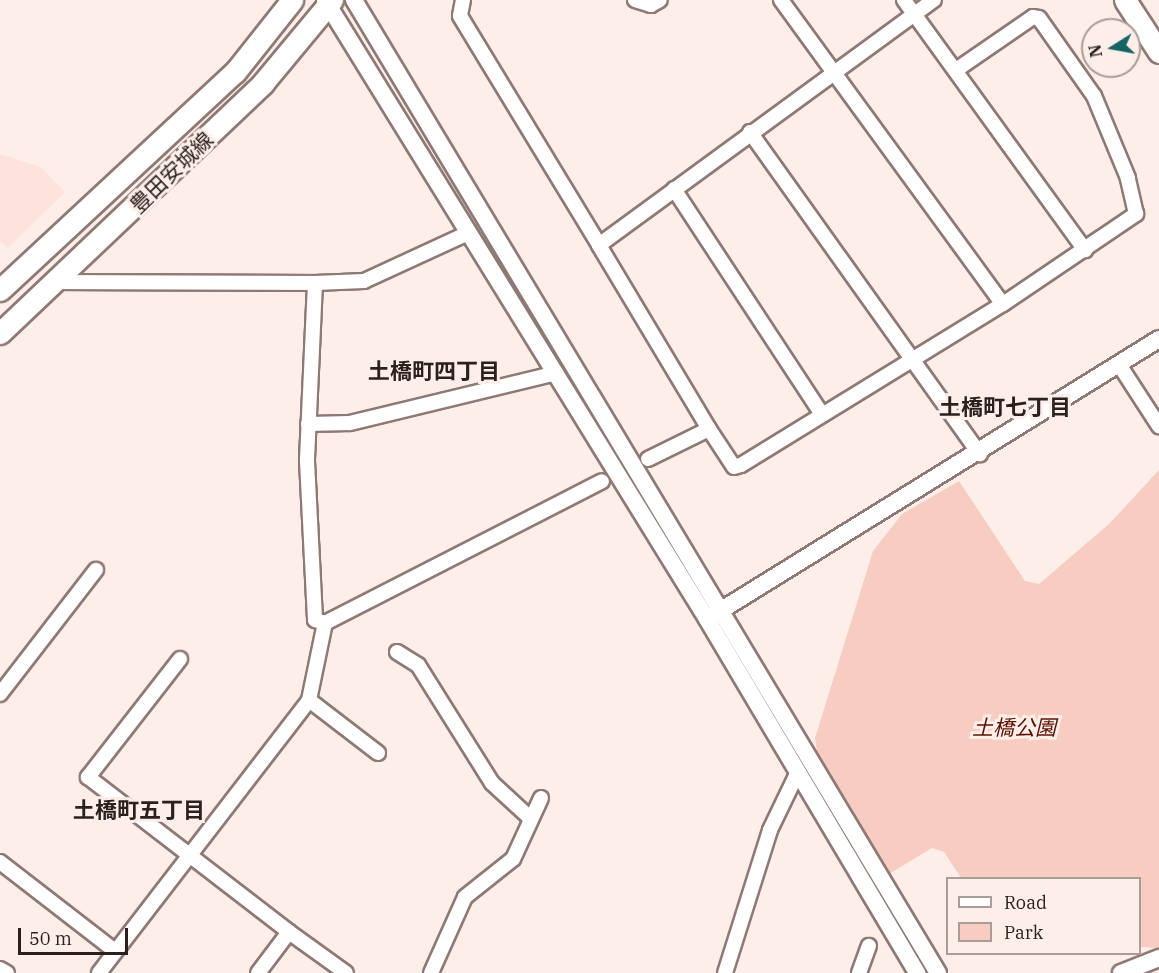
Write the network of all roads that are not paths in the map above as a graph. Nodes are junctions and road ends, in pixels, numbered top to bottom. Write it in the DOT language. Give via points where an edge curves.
graph roads {
  1 [pos="292,0"];
  2 [pos="354,0"];
  3 [pos="463,0"];
  4 [pos="635,0"];
  5 [pos="660,0"];
  6 [pos="780,0"];
  7 [pos="903,0"];
  8 [pos="934,0"];
  9 [pos="1125,0"];
  10 [pos="329,2"];
  11 [pos="914,14"];
  12 [pos="1159,51"];
  13 [pos="956,70"];
  14 [pos="832,72"];
  15 [pos="750,132"];
  16 [pos="674,189"];
  17 [pos="466,234"];
  18 [pos="599,245"];
  19 [pos="1085,250"];
  20 [pos="56,282"];
  21 [pos="315,283"];
  22 [pos="0,290"];
  23 [pos="1003,304"];
  24 [pos="0,333"];
  25 [pos="1159,339"];
  26 [pos="915,358"];
  27 [pos="1120,366"];
  28 [pos="556,373"];
  29 [pos="822,414"];
  30 [pos="308,424"];
  31 [pos="1159,426"];
  32 [pos="710,429"];
  33 [pos="980,454"];
  34 [pos="648,459"];
  35 [pos="602,481"];
  36 [pos="96,570"];
  37 [pos="724,609"];
  38 [pos="707,619"];
  39 [pos="325,623"];
  40 [pos="398,652"];
  41 [pos="180,659"];
  42 [pos="0,694"];
  43 [pos="309,700"];
  44 [pos="378,753"];
  45 [pos="797,774"];
  46 [pos="542,798"];
  47 [pos="529,816"];
  48 [pos="191,856"];
  49 [pos="0,862"];
  50 [pos="289,932"];
  51 [pos="869,946"];
  52 [pos="116,951"];
  53 [pos="1159,958"];
  54 [pos="0,969"];
  55 [pos="7,973"];
  56 [pos="99,973"];
  57 [pos="258,973"];
  58 [pos="346,973"];
  59 [pos="431,973"];
  60 [pos="725,973"];
  61 [pos="859,973"];
  62 [pos="917,973"];
  63 [pos="938,973"];
  64 [pos="1121,973"];
  1 -- 22 [label="main road, 豊田安城線" via="235,72"];
  2 -- 37 [label="street"];
  3 -- 18 [label="street" via="460,16"];
  4 -- 5 [label="street" via="651,5"];
  6 -- 14 [label="street"];
  7 -- 11 [label="street"];
  8 -- 11 [label="street"];
  9 -- 12 [label="main road"];
  10 -- 17 [label="street"];
  10 -- 20 [label="main road, 豊田安城線" via="263,83"];
  11 -- 13 [label="street"];
  11 -- 14 [label="street"];
  13 -- 19 [label="street"];
  13 -- 19 [label="street" via="1032,16 1040,18 1094,96 1137,208"];
  14 -- 15 [label="street"];
  14 -- 23 [label="street"];
  15 -- 16 [label="street"];
  15 -- 26 [label="street"];
  16 -- 18 [label="street"];
  16 -- 29 [label="street"];
  17 -- 21 [label="street" via="364,281"];
  17 -- 28 [label="street"];
  18 -- 32 [label="street"];
  19 -- 23 [label="street"];
  20 -- 21 [label="street"];
  20 -- 24 [label="main road, 豊田安城線"];
  21 -- 30 [label="street"];
  23 -- 26 [label="street"];
  25 -- 27 [label="street"];
  26 -- 29 [label="street"];
  26 -- 33 [label="street"];
  27 -- 31 [label="street"];
  27 -- 33 [label="street"];
  28 -- 30 [label="street" via="350,423"];
  28 -- 38 [label="street"];
  29 -- 32 [label="street" via="734,467"];
  30 -- 39 [label="street" via="315,620"];
  32 -- 34 [label="street"];
  33 -- 37 [label="street"];
  35 -- 39 [label="street"];
  36 -- 42 [label="street"];
  37 -- 38 [label="street"];
  37 -- 63 [label="street"];
  38 -- 45 [label="street"];
  39 -- 43 [label="street"];
  40 -- 47 [label="street" via="418,665 492,783"];
  41 -- 48 [label="street" via="88,777"];
  43 -- 44 [label="street"];
  43 -- 48 [label="street"];
  45 -- 60 [label="street" via="770,830"];
  45 -- 62 [label="street"];
  46 -- 47 [label="street"];
  47 -- 59 [label="street" via="524,841 513,859 465,897"];
  48 -- 50 [label="street"];
  48 -- 52 [label="street"];
  49 -- 52 [label="street"];
  50 -- 57 [label="street"];
  50 -- 58 [label="street"];
  51 -- 61 [label="street"];
  52 -- 56 [label="street"];
  53 -- 64 [label="street"];
  54 -- 55 [label="street"];
}
